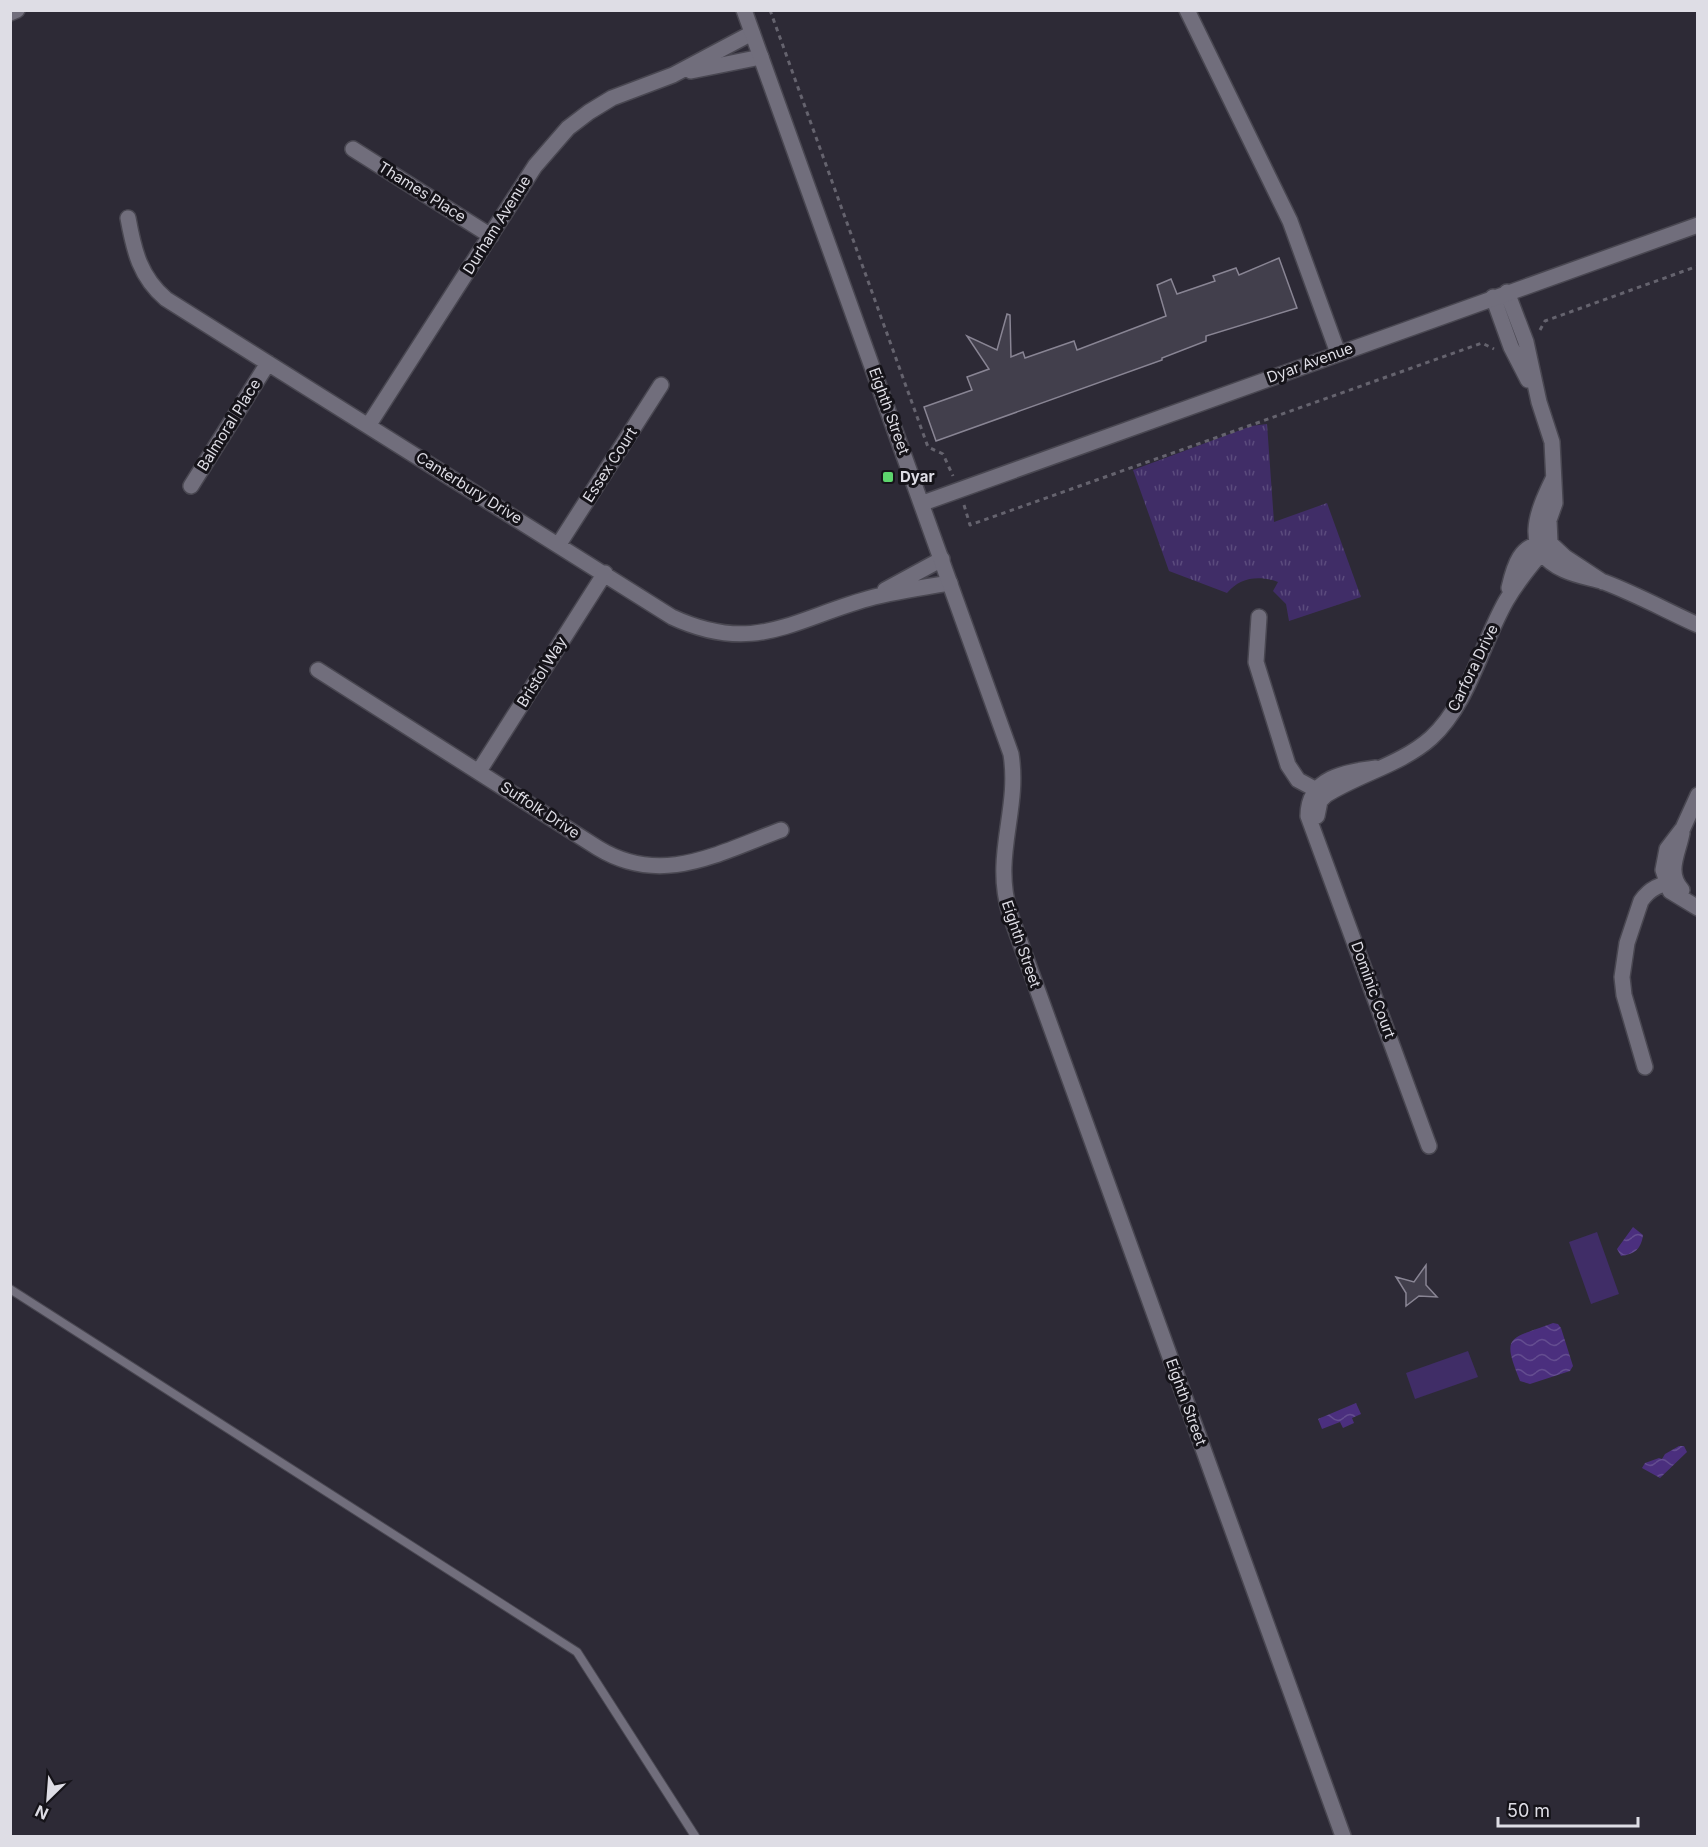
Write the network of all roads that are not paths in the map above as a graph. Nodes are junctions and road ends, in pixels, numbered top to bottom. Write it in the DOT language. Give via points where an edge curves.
graph roads {
  1 [pos="17,10"];
  2 [pos="744,10"];
  3 [pos="1187,10"];
  4 [pos="10,13"];
  5 [pos="752,33"];
  6 [pos="761,57"];
  7 [pos="673,75"];
  8 [pos="353,149"];
  9 [pos="128,218"];
  10 [pos="1698,225"];
  11 [pos="491,236"];
  12 [pos="1500,295"];
  13 [pos="1338,353"];
  14 [pos="268,363"];
  15 [pos="661,385"];
  16 [pos="368,426"];
  17 [pos="191,486"];
  18 [pos="922,503"];
  19 [pos="559,544"];
  20 [pos="1543,546"];
  21 [pos="942,560"];
  22 [pos="605,573"];
  23 [pos="950,583"];
  24 [pos="872,598"];
  25 [pos="1259,617"];
  26 [pos="1698,625"];
  27 [pos="318,670"];
  28 [pos="479,771"];
  29 [pos="1320,790"];
  30 [pos="1698,795"];
  31 [pos="781,830"];
  32 [pos="1670,885"];
  33 [pos="1698,900"];
  34 [pos="1698,908"];
  35 [pos="1646,1067"];
  36 [pos="1429,1146"];
  37 [pos="10,1289"];
  38 [pos="695,1836"];
  39 [pos="1343,1836"];
  1 -- 4 [label="street"];
  2 -- 5 [label="street, Eighth Street"];
  3 -- 13 [label="street" via="1290,221"];
  5 -- 6 [label="street, Eighth Street"];
  5 -- 7 [label="street, Durham Avenue"];
  6 -- 7 [label="street, Durham Avenue"];
  6 -- 18 [label="street, Eighth Street"];
  7 -- 11 [label="street, Durham Avenue" via="612,98 568,128 535,166"];
  8 -- 11 [label="street, Thames Place"];
  9 -- 14 [label="street, Canterbury Drive" via="136,259 154,288"];
  10 -- 12 [label="street, Dyar Avenue"];
  11 -- 16 [label="street, Durham Avenue"];
  12 -- 13 [label="street, Dyar Avenue"];
  12 -- 20 [label="street" via="1552,442 1555,503"];
  13 -- 18 [label="street, Dyar Avenue"];
  14 -- 16 [label="street, Canterbury Drive"];
  14 -- 17 [label="street, Balmoral Place"];
  15 -- 19 [label="street, Essex Court"];
  16 -- 19 [label="street, Canterbury Drive"];
  18 -- 21 [label="street, Eighth Street"];
  19 -- 22 [label="street, Canterbury Drive"];
  20 -- 26 [label="street" via="1603,582"];
  20 -- 29 [label="street, Carfora Drive" via="1505,603 1444,724 1414,749"];
  21 -- 23 [label="street, Eighth Street"];
  21 -- 24 [label="street, Canterbury Drive"];
  22 -- 24 [label="street, Canterbury Drive" via="672,617 708,632 727,635 770,632"];
  22 -- 28 [label="street, Bristol Way"];
  23 -- 24 [label="street, Canterbury Drive"];
  23 -- 39 [label="street, Eighth Street" via="1011,754 1014,787 1002,875 1010,914"];
  25 -- 29 [label="street" via="1256,662 1284,746"];
  27 -- 28 [label="street, Suffolk Drive"];
  28 -- 31 [label="street, Suffolk Drive" via="630,864 671,867"];
  29 -- 36 [label="street, Dominic Court" via="1316,834"];
  30 -- 32 [label="street" via="1683,828"];
  32 -- 33 [label="street"];
  32 -- 34 [label="street"];
  32 -- 35 [label="street" via="1639,913 1627,943 1622,977 1628,1013"];
  37 -- 38 [label="lane" via="577,1652"];
}
